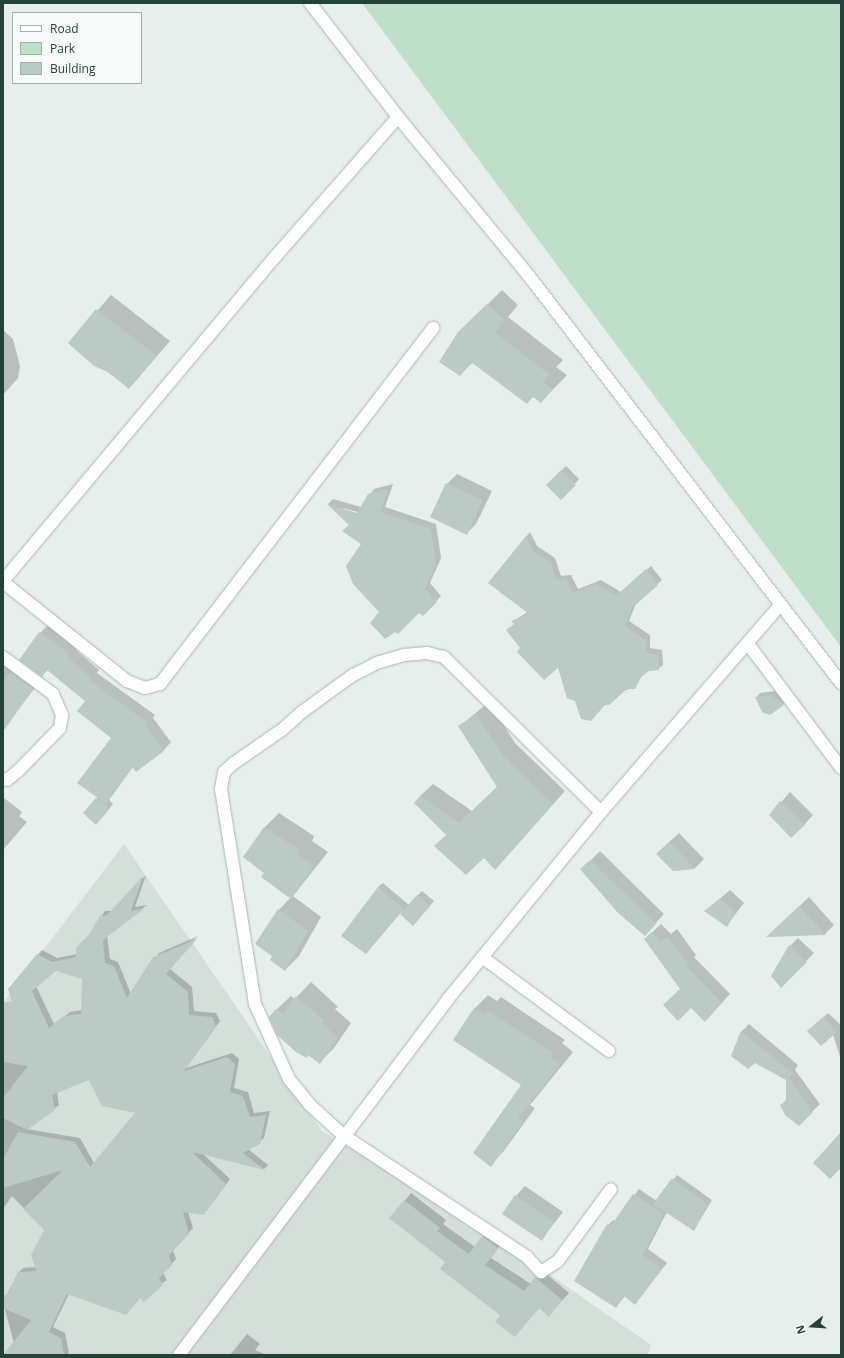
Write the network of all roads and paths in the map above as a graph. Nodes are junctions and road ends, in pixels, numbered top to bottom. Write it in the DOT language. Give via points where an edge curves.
graph roads {
  1 [pos="310,3"];
  2 [pos="398,117"];
  3 [pos="433,328"];
  4 [pos="3,581"];
  5 [pos="780,605"];
  6 [pos="748,644"];
  7 [pos="3,657"];
  8 [pos="841,683"];
  9 [pos="841,768"];
  10 [pos="3,779"];
  11 [pos="601,812"];
  12 [pos="482,957"];
  13 [pos="609,1051"];
  14 [pos="343,1135"];
  15 [pos="611,1190"];
  16 [pos="179,1355"];
  1 -- 2 [label="street"];
  2 -- 4 [label="street" via="270,263"];
  2 -- 5 [label="street" via="529,276"];
  3 -- 4 [label="street" via="160,684 144,688 127,681"];
  5 -- 6 [label="street"];
  5 -- 8 [label="street"];
  6 -- 9 [label="street"];
  6 -- 11 [label="street"];
  7 -- 10 [label="street" via="53,694 62,715 60,728 18,772 7,780"];
  11 -- 12 [label="street"];
  11 -- 14 [label="street" via="444,657 426,653 404,655 379,662 353,675 224,772 221,789 255,1004 289,1079 309,1104"];
  12 -- 13 [label="street"];
  12 -- 14 [label="street"];
  14 -- 15 [label="street" via="527,1256 541,1272 558,1261"];
  14 -- 16 [label="street"];
}
